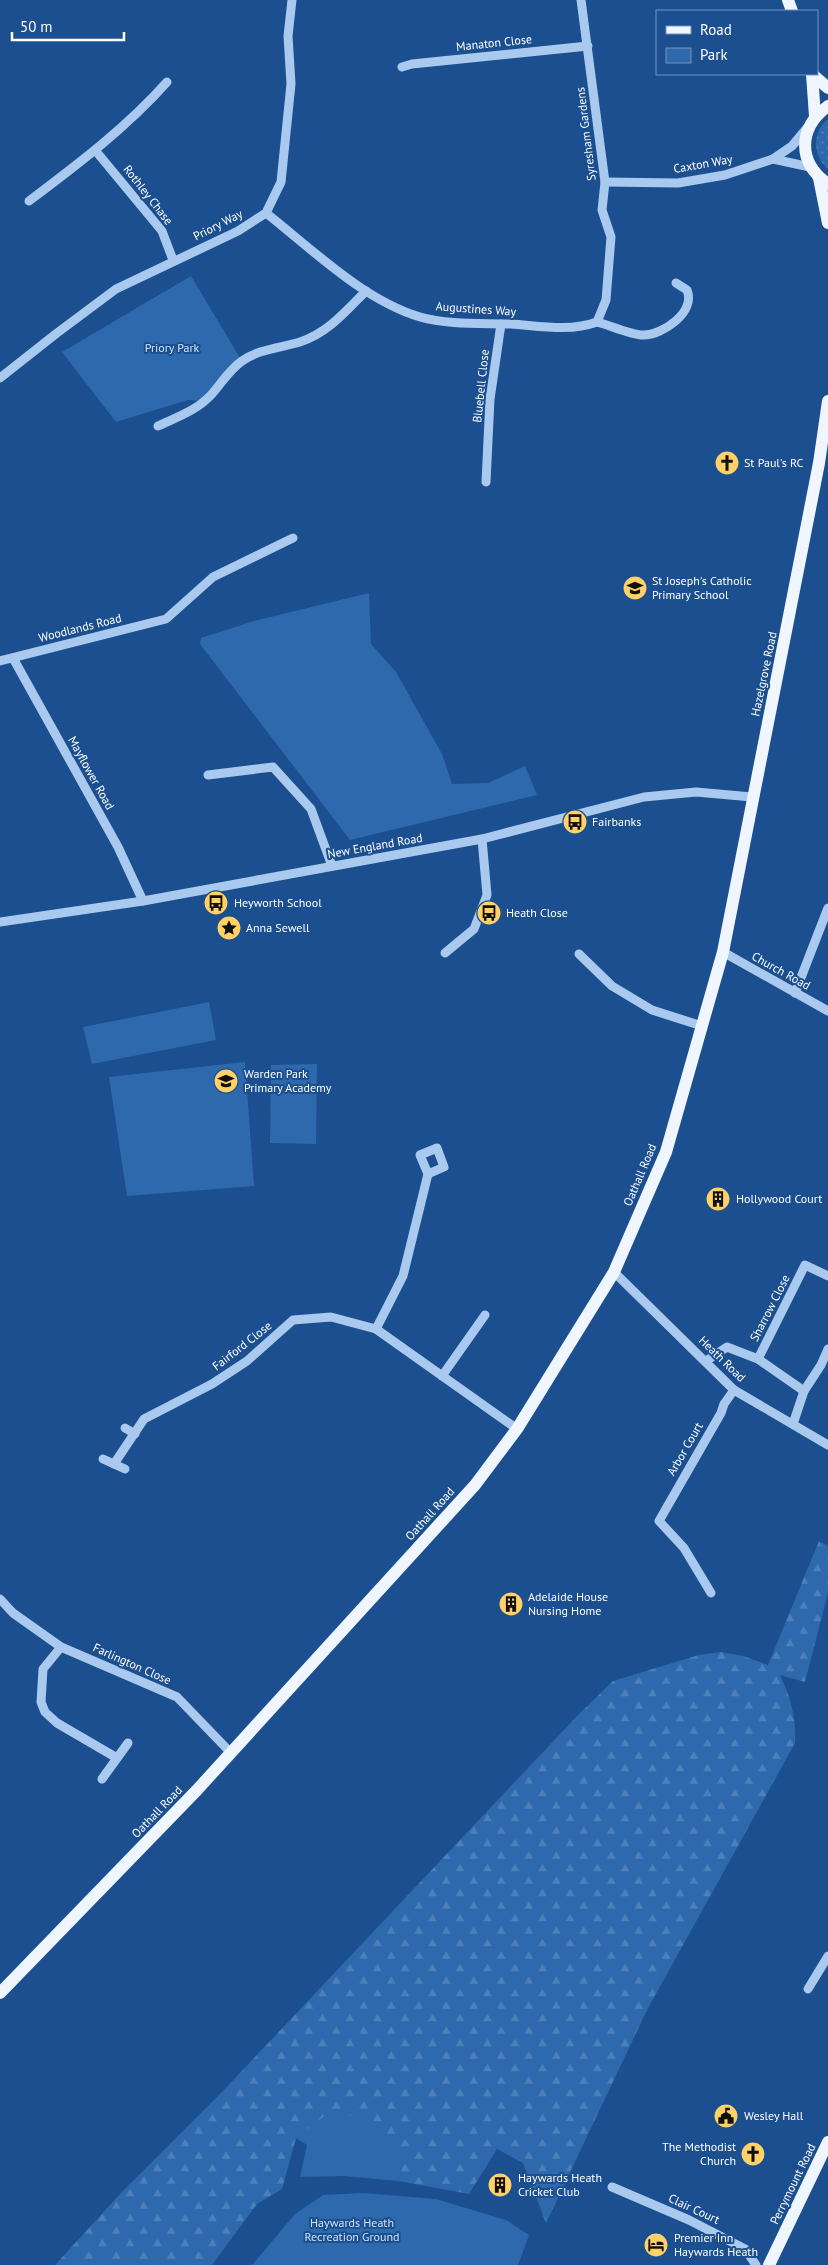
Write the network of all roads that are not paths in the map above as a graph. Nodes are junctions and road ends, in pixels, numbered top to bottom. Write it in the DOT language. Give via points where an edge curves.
graph roads {
  1 [pos="292,0"];
  2 [pos="581,0"];
  3 [pos="588,46"];
  4 [pos="402,66"];
  5 [pos="812,75"];
  6 [pos="813,75"];
  7 [pos="167,82"];
  8 [pos="828,88"];
  9 [pos="828,106"];
  10 [pos="816,116"];
  11 [pos="808,127"];
  12 [pos="96,150"];
  13 [pos="774,159"];
  14 [pos="810,166"];
  15 [pos="823,181"];
  16 [pos="605,182"];
  17 [pos="29,201"];
  18 [pos="266,213"];
  19 [pos="828,223"];
  20 [pos="173,260"];
  21 [pos="676,283"];
  22 [pos="366,291"];
  23 [pos="597,322"];
  24 [pos="500,324"];
  25 [pos="0,378"];
  26 [pos="828,402"];
  27 [pos="158,426"];
  28 [pos="824,464"];
  29 [pos="486,482"];
  30 [pos="293,538"];
  31 [pos="13,658"];
  32 [pos="0,661"];
  33 [pos="208,775"];
  34 [pos="752,797"];
  35 [pos="482,839"];
  36 [pos="332,866"];
  37 [pos="143,901"];
  38 [pos="828,908"];
  39 [pos="0,922"];
  40 [pos="723,952"];
  41 [pos="445,953"];
  42 [pos="579,954"];
  43 [pos="795,993"];
  44 [pos="828,1010"];
  45 [pos="702,1026"];
  46 [pos="428,1174"];
  47 [pos="614,1272"];
  48 [pos="828,1276"];
  49 [pos="485,1315"];
  50 [pos="376,1329"];
  51 [pos="828,1349"];
  52 [pos="758,1359"];
  53 [pos="706,1361"];
  54 [pos="442,1376"];
  55 [pos="734,1390"];
  56 [pos="804,1390"];
  57 [pos="793,1424"];
  58 [pos="125,1428"];
  59 [pos="516,1429"];
  60 [pos="135,1434"];
  61 [pos="828,1445"];
  62 [pos="103,1459"];
  63 [pos="114,1464"];
  64 [pos="125,1469"];
  65 [pos="711,1593"];
  66 [pos="0,1599"];
  67 [pos="61,1647"];
  68 [pos="128,1743"];
  69 [pos="231,1754"];
  70 [pos="117,1758"];
  71 [pos="102,1779"];
  72 [pos="828,1956"];
  73 [pos="808,1989"];
  74 [pos="0,1993"];
  75 [pos="828,2142"];
  76 [pos="612,2187"];
  77 [pos="756,2265"];
  78 [pos="769,2265"];
  1 -- 18 [label="street" via="288,36 291,84 281,182"];
  2 -- 3 [label="street, Syresham Gardens"];
  3 -- 4 [label="street, Manaton Close"];
  3 -- 16 [label="street, Syresham Gardens"];
  5 -- 10 [label="main road"];
  6 -- 8 [label="main road"];
  7 -- 12 [label="street" via="142,110"];
  9 -- 10 [label="main road"];
  10 -- 11 [label="main road"];
  11 -- 13 [label="street, Caxton Way" via="792,146"];
  11 -- 14 [label="main road" via="805,140"];
  12 -- 17 [label="street"];
  12 -- 20 [label="street, Rothley Chase" via="162,232"];
  13 -- 14 [label="street"];
  13 -- 16 [label="street, Caxton Way" via="725,176 678,183"];
  14 -- 15 [label="main road"];
  15 -- 19 [label="main road"];
  16 -- 23 [label="street, Syresham Gardens" via="602,210 611,237 606,300"];
  18 -- 20 [label="street, Priory Way" via="238,231"];
  18 -- 22 [label="street, Augustines Way"];
  20 -- 25 [label="street, Priory Way" via="116,289"];
  21 -- 23 [label="street" via="687,290 688,302 683,312 662,330 642,335"];
  22 -- 24 [label="street, Augustines Way" via="395,308 422,317"];
  22 -- 27 [label="street" via="320,334 265,350 242,361 192,411"];
  23 -- 24 [label="street, Augustines Way" via="568,329"];
  24 -- 29 [label="street, Bluebell Close" via="490,399"];
  26 -- 28 [label="main road, Hazelgrove Road"];
  28 -- 34 [label="main road, Hazelgrove Road"];
  30 -- 31 [label="street, Woodlands Road" via="213,577 166,619"];
  31 -- 32 [label="street, Woodlands Road"];
  31 -- 37 [label="street, Mayflower Road" via="118,847"];
  33 -- 36 [label="street" via="273,767 311,808"];
  34 -- 35 [label="street, New England Road" via="696,792 644,797"];
  34 -- 40 [label="main road, Hazelgrove Road"];
  35 -- 36 [label="street, New England Road"];
  35 -- 41 [label="street" via="487,895 474,929"];
  36 -- 37 [label="street, New England Road"];
  37 -- 39 [label="street, New England Road"];
  38 -- 43 [label="street"];
  40 -- 43 [label="street, Church Road"];
  40 -- 45 [label="main road, Oathall Road"];
  42 -- 45 [label="street" via="612,986 652,1010"];
  43 -- 44 [label="street, Church Road"];
  45 -- 47 [label="main road, Oathall Road" via="666,1152"];
  46 -- 50 [label="street" via="403,1276"];
  47 -- 53 [label="street, Heath Road"];
  47 -- 59 [label="main road, Oathall Road"];
  48 -- 52 [label="street, Sharrow Close" via="805,1265"];
  49 -- 54 [label="street"];
  50 -- 54 [label="street, Fairford Close"];
  50 -- 60 [label="street, Fairford Close" via="331,1317 293,1320 247,1361 212,1384 144,1419"];
  51 -- 56 [label="street" via="821,1366"];
  52 -- 53 [label="street, Sharrow Close" via="727,1347"];
  52 -- 56 [label="street, Sharrow Close"];
  53 -- 55 [label="street, Heath Road"];
  54 -- 59 [label="street, Fairford Close"];
  55 -- 57 [label="street, Heath Road"];
  55 -- 65 [label="street, Arbor Court" via="658,1521 684,1548"];
  56 -- 57 [label="street"];
  57 -- 61 [label="street, Heath Road"];
  58 -- 60 [label="street"];
  59 -- 69 [label="main road, Oathall Road" via="475,1485"];
  60 -- 63 [label="street, Fairford Close"];
  62 -- 63 [label="street"];
  63 -- 64 [label="street"];
  66 -- 67 [label="street, Farlington Close" via="13,1613"];
  67 -- 69 [label="street, Farlington Close" via="178,1697"];
  67 -- 70 [label="street" via="43,1669 41,1702 45,1712 57,1723"];
  68 -- 70 [label="street"];
  69 -- 74 [label="main road, Oathall Road"];
  70 -- 71 [label="street"];
  72 -- 73 [label="street"];
  75 -- 78 [label="main road, Perrymount Road"];
  76 -- 77 [label="street, Clair Court" via="689,2220 745,2249"];
}
